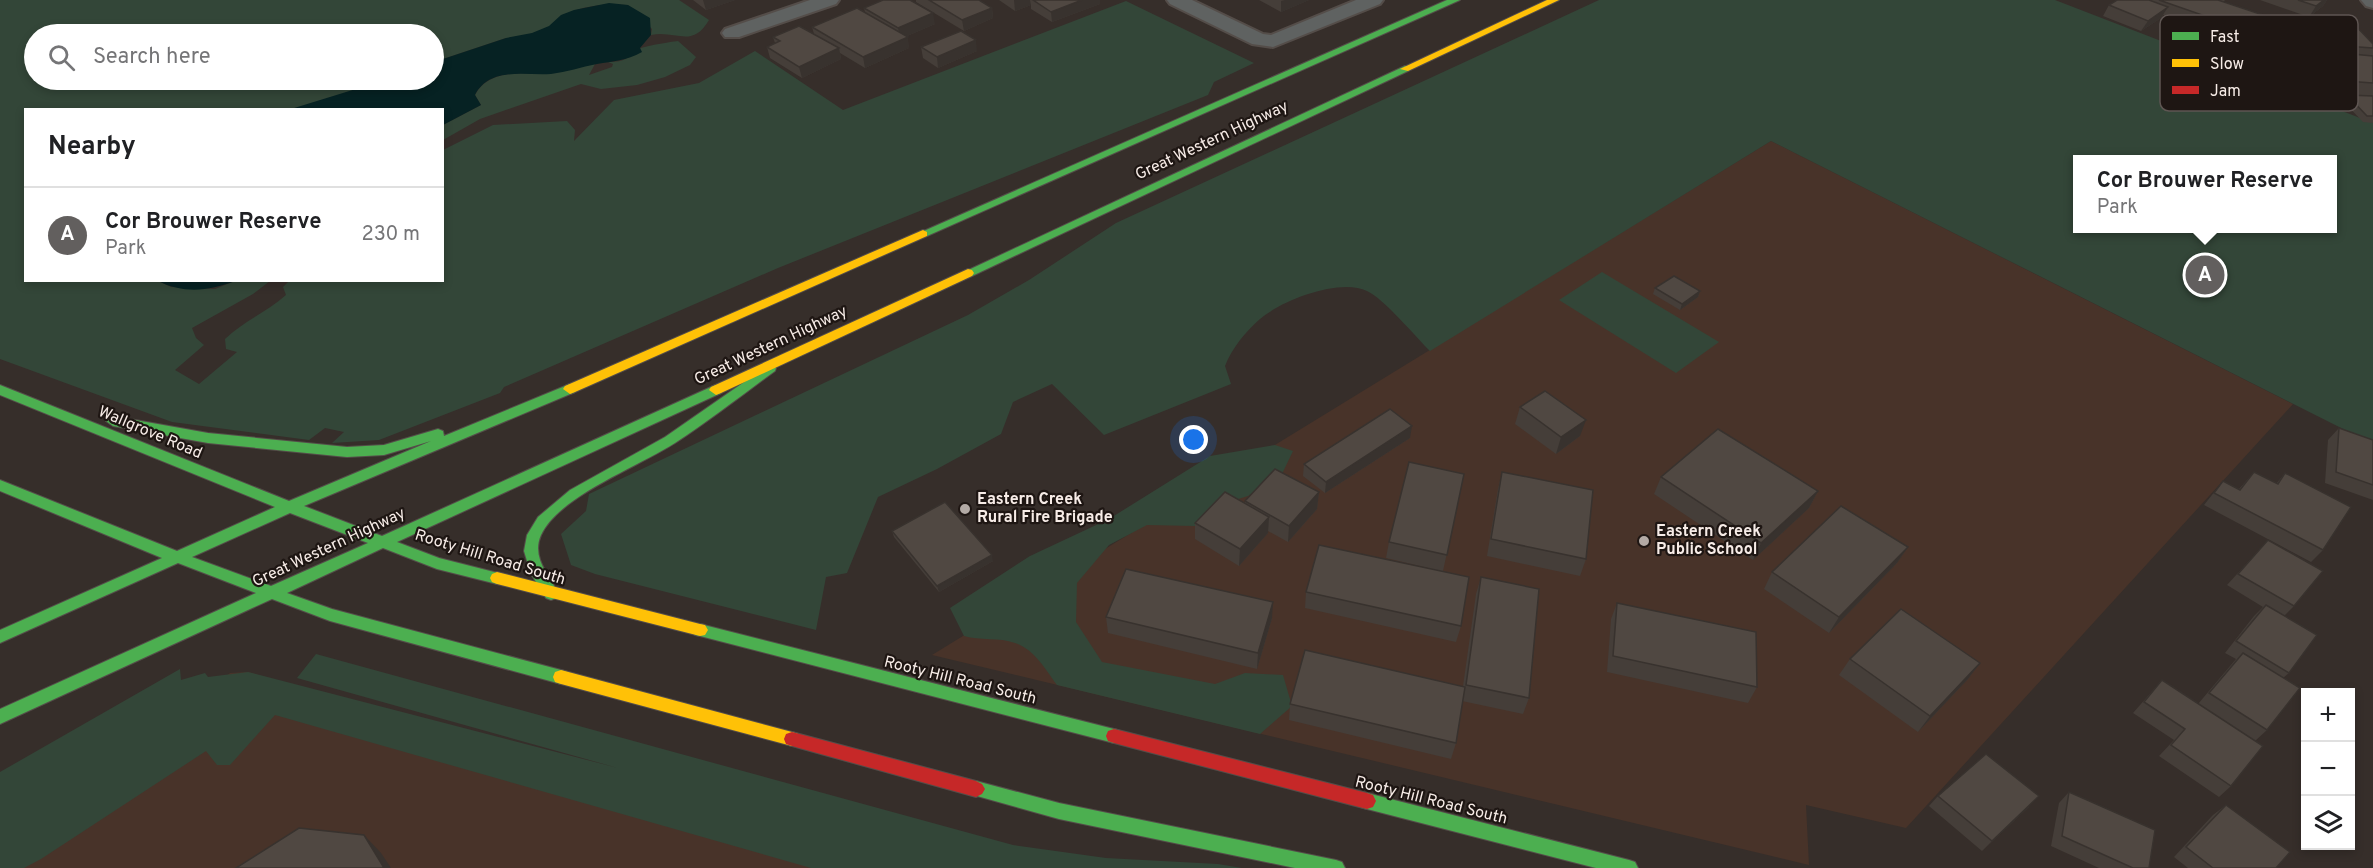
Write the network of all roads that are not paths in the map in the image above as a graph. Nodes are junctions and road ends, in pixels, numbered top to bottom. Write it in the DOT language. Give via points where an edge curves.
graph roads {
  1 [pos="829,0"];
  2 [pos="1177,0"];
  3 [pos="1373,0"];
  4 [pos="1455,0"];
  5 [pos="1554,0"];
  6 [pos="732,33"];
  7 [pos="784,359"];
  8 [pos="0,390"];
  9 [pos="562,392"];
  10 [pos="58,413"];
  11 [pos="0,485"];
  12 [pos="288,507"];
  13 [pos="382,541"];
  14 [pos="177,557"];
  15 [pos="271,593"];
  16 [pos="551,594"];
  17 [pos="0,637"];
  18 [pos="0,717"];
  19 [pos="1336,868"];
  20 [pos="1629,868"];
  1 -- 6 [label="street"];
  2 -- 3 [label="street" via="1259,40 1273,41"];
  4 -- 9 [label="main road, Great Western Highway"];
  5 -- 7 [label="main road, Great Western Highway"];
  7 -- 13 [label="main road, Great Western Highway"];
  7 -- 16 [label="main road" via="669,442 557,507 534,535 532,547 540,578"];
  8 -- 10 [label="main road, Wallgrove Road"];
  9 -- 10 [label="main road" via="411,443 368,452 245,443"];
  9 -- 12 [label="main road, Great Western Highway"];
  10 -- 12 [label="main road, Wallgrove Road"];
  11 -- 14 [label="main road"];
  12 -- 13 [label="main road, Rooty Hill Road South"];
  12 -- 14 [label="main road, Great Western Highway"];
  13 -- 15 [label="main road, Great Western Highway"];
  13 -- 16 [label="main road, Rooty Hill Road South" via="437,563"];
  14 -- 15 [label="main road"];
  14 -- 17 [label="main road, Great Western Highway"];
  15 -- 18 [label="main road, Great Western Highway"];
  15 -- 19 [label="main road" via="330,615 1059,811"];
  16 -- 20 [label="main road, Rooty Hill Road South"];
}
